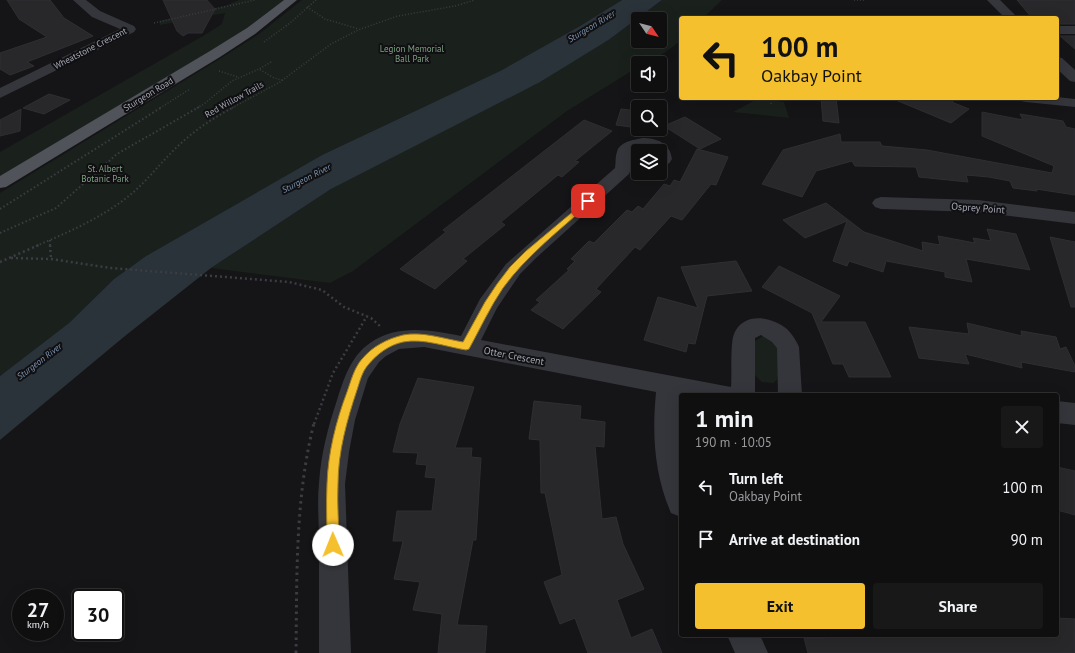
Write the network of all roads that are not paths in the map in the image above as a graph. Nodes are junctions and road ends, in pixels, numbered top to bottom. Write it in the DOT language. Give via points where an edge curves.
graph roads {
  1 [pos="79,0"];
  2 [pos="291,0"];
  3 [pos="993,0"];
  4 [pos="1010,16"];
  5 [pos="1059,30"];
  6 [pos="1075,30"];
  7 [pos="1059,63"];
  8 [pos="1075,78"];
  9 [pos="0,94"];
  10 [pos="1046,100"];
  11 [pos="1075,103"];
  12 [pos="632,144"];
  13 [pos="649,144"];
  14 [pos="631,145"];
  15 [pos="630,169"];
  16 [pos="0,183"];
  17 [pos="881,203"];
  18 [pos="1075,218"];
  19 [pos="466,347"];
  20 [pos="669,385"];
  21 [pos="714,393"];
  22 [pos="743,393"];
  23 [pos="790,393"];
  24 [pos="1059,412"];
  25 [pos="1075,414"];
  26 [pos="679,498"];
  27 [pos="744,637"];
  28 [pos="335,653"];
  29 [pos="752,653"];
  1 -- 9 [label="street, Wheatstone Crescent" via="96,14 130,29"];
  2 -- 16 [label="main road, Sturgeon Road" via="221,50"];
  3 -- 4 [label="street"];
  5 -- 6 [label="street"];
  7 -- 8 [label="street"];
  10 -- 11 [label="street"];
  12 -- 13 [label="street"];
  14 -- 15 [label="street" via="624,151 625,162"];
  15 -- 19 [label="street" via="513,269 488,305"];
  17 -- 18 [label="street, Osprey Point" via="984,207"];
  19 -- 20 [label="street, Otter Crescent"];
  19 -- 28 [label="street, Otter Crescent" via="424,338 405,338 378,349 359,371 339,432 332,484"];
  20 -- 21 [label="street, Otter Crescent"];
  20 -- 26 [label="street" via="667,452"];
  22 -- 23 [label="street" via="744,336 753,327 760,326 768,328 785,340 788,347"];
  24 -- 25 [label="street"];
  27 -- 29 [label="street"];
}
